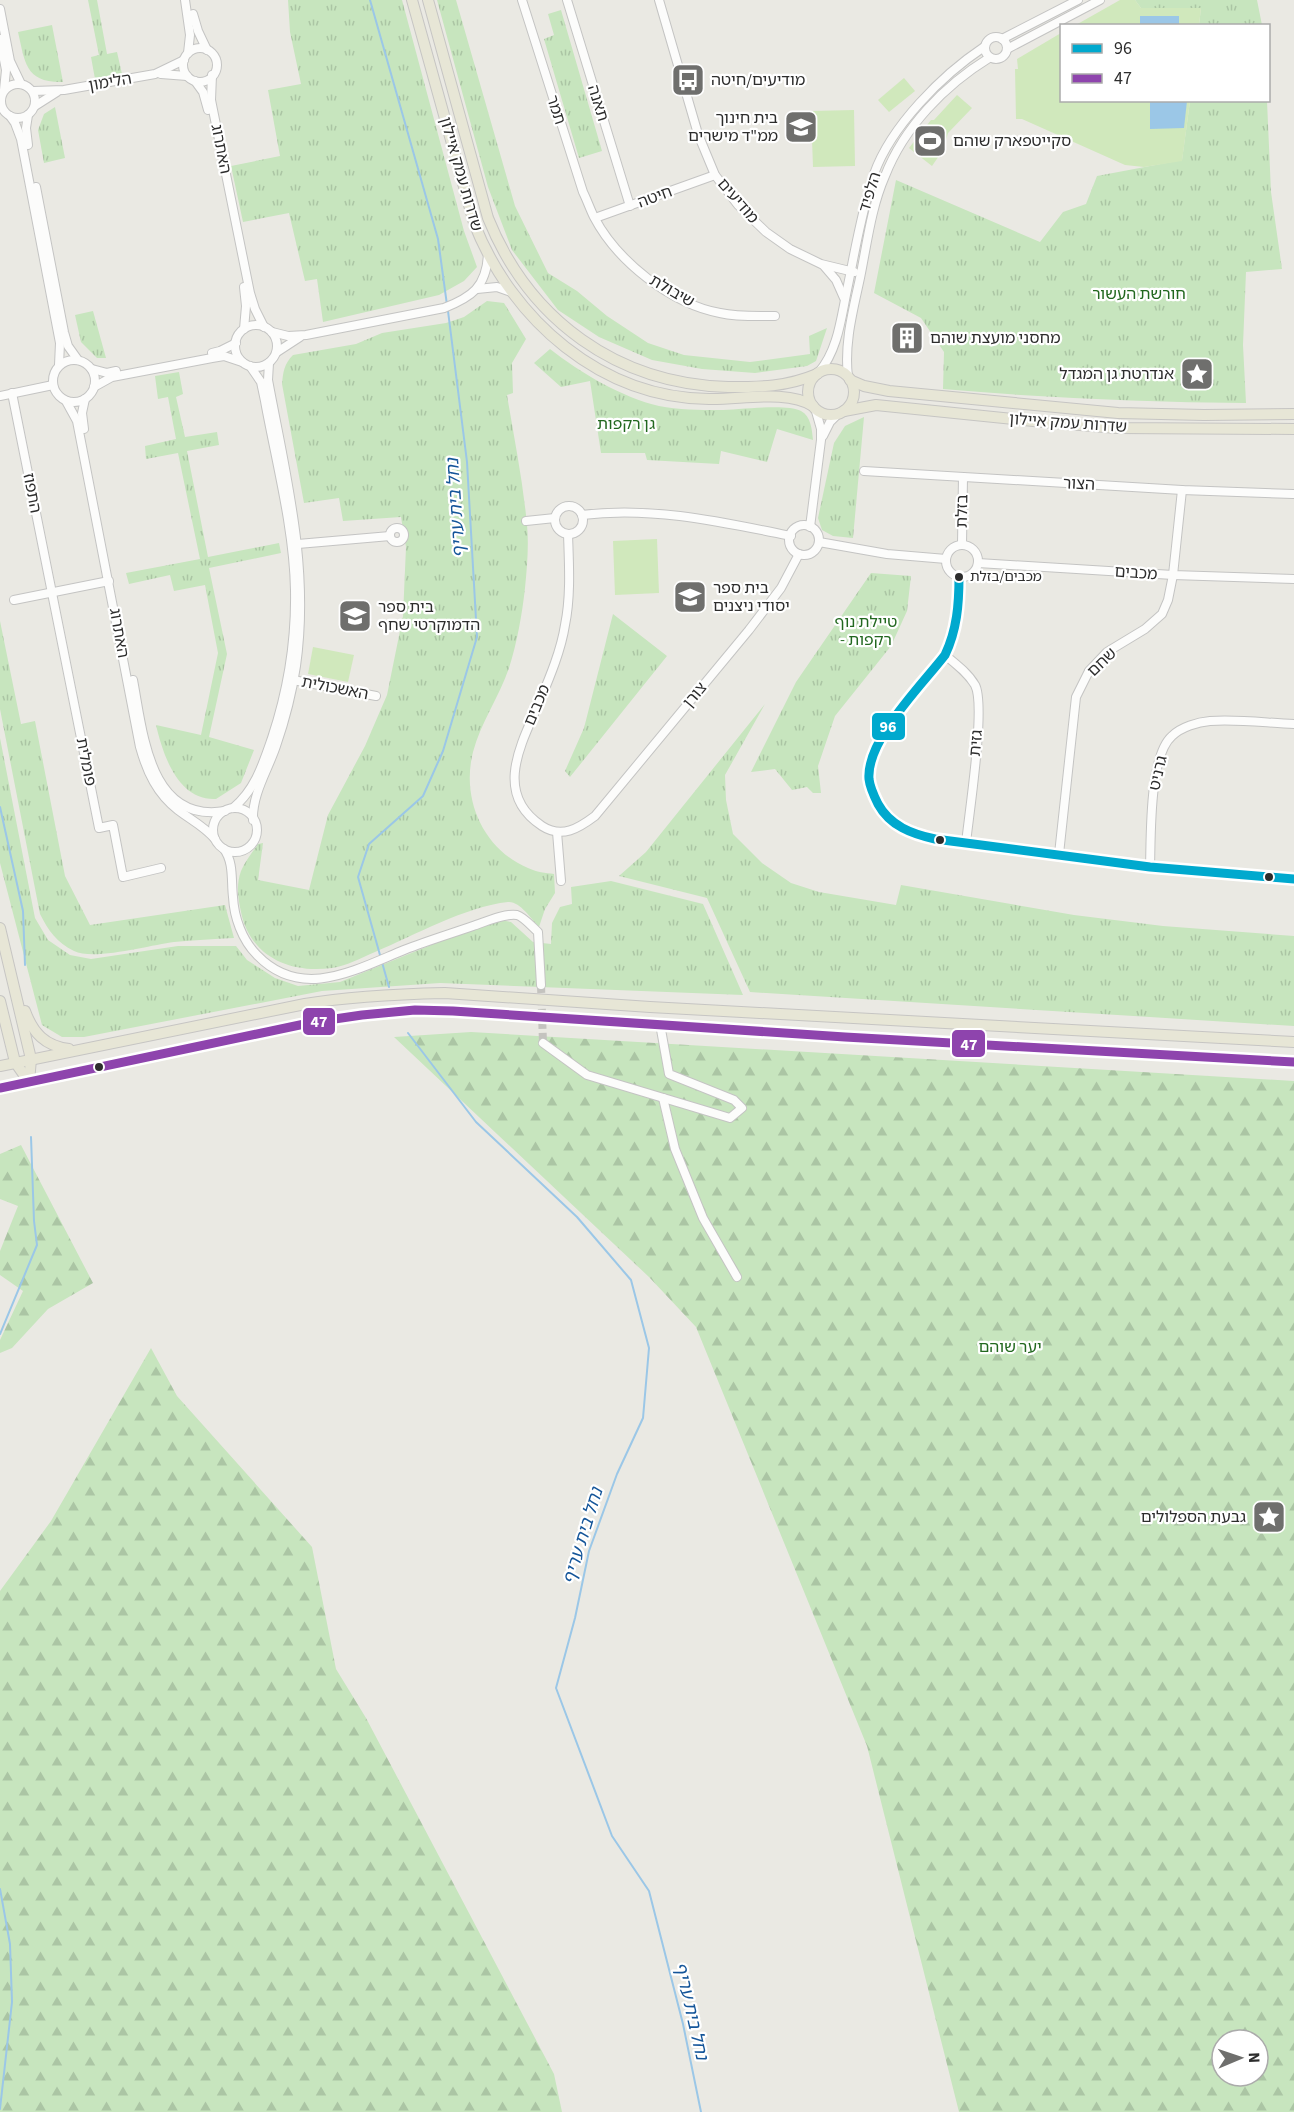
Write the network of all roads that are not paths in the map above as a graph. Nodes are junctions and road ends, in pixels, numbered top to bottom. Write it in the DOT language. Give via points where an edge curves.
graph roads {
  1 [pos="185,0"];
  2 [pos="190,0"];
  3 [pos="412,0"];
  4 [pos="428,0"];
  5 [pos="522,0"];
  6 [pos="567,0"];
  7 [pos="659,0"];
  8 [pos="1078,0"];
  9 [pos="1100,0"];
  10 [pos="0,9"];
  11 [pos="0,39"];
  12 [pos="1002,39"];
  13 [pos="984,47"];
  14 [pos="1007,49"];
  15 [pos="207,50"];
  16 [pos="186,57"];
  17 [pos="989,58"];
  18 [pos="155,74"];
  19 [pos="212,75"];
  20 [pos="191,78"];
  21 [pos="21,84"];
  22 [pos="64,90"];
  23 [pos="33,91"];
  24 [pos="2,94"];
  25 [pos="35,106"];
  26 [pos="5,113"];
  27 [pos="28,115"];
  28 [pos="716,175"];
  29 [pos="630,206"];
  30 [pos="595,218"];
  31 [pos="488,255"];
  32 [pos="821,264"];
  33 [pos="851,271"];
  34 [pos="861,274"];
  35 [pos="475,290"];
  36 [pos="511,292"];
  37 [pos="843,306"];
  38 [pos="775,316"];
  39 [pos="244,329"];
  40 [pos="268,329"];
  41 [pos="306,335"];
  42 [pos="236,342"];
  43 [pos="277,352"];
  44 [pos="78,360"];
  45 [pos="269,363"];
  46 [pos="246,364"];
  47 [pos="59,365"];
  48 [pos="92,369"];
  49 [pos="818,373"];
  50 [pos="849,378"];
  51 [pos="53,386"];
  52 [pos="94,387"];
  53 [pos="12,393"];
  54 [pos="0,396"];
  55 [pos="85,399"];
  56 [pos="66,401"];
  57 [pos="814,407"];
  58 [pos="842,412"];
  59 [pos="1294,414"];
  60 [pos="1294,429"];
  61 [pos="821,440"];
  62 [pos="864,471"];
  63 [pos="963,477"];
  64 [pos="1182,490"];
  65 [pos="1293,494"];
  66 [pos="582,515"];
  67 [pos="555,518"];
  68 [pos="526,521"];
  69 [pos="810,526"];
  70 [pos="568,534"];
  71 [pos="390,536"];
  72 [pos="790,536"];
  73 [pos="819,542"];
  74 [pos="298,544"];
  75 [pos="962,545"];
  76 [pos="800,554"];
  77 [pos="945,559"];
  78 [pos="978,563"];
  79 [pos="1173,575"];
  80 [pos="959,577"];
  81 [pos="1294,579"];
  82 [pos="109,581"];
  83 [pos="52,592"];
  84 [pos="14,600"];
  85 [pos="945,656"];
  86 [pos="293,680"];
  87 [pos="376,696"];
  88 [pos="1294,724"];
  89 [pos="229,809"];
  90 [pos="254,820"];
  91 [pos="557,832"];
  92 [pos="215,839"];
  93 [pos="966,843"];
  94 [pos="247,848"];
  95 [pos="224,849"];
  96 [pos="1059,854"];
  97 [pos="1150,867"];
  98 [pos="161,868"];
  99 [pos="232,876"];
  100 [pos="1294,879"];
  101 [pos="561,881"];
  102 [pos="0,928"];
  103 [pos="10,972"];
  104 [pos="541,985"];
  105 [pos="0,1001"];
  106 [pos="660,1024"];
  107 [pos="1294,1042"];
  108 [pos="543,1043"];
  109 [pos="78,1049"];
  110 [pos="31,1059"];
  111 [pos="15,1062"];
  112 [pos="1294,1062"];
  113 [pos="0,1066"];
  114 [pos="28,1082"];
  115 [pos="0,1088"];
  116 [pos="663,1098"];
  117 [pos="737,1277"];
  1 -- 16 [label="street" via="190,35"];
  2 -- 15 [label="street"];
  3 -- 31 [label="main road, שדרות עמק איילון" via="474,223"];
  4 -- 49 [label="main road, שדרות עמק איילון" via="492,227 523,283 556,320 617,361 698,385 784,385"];
  5 -- 30 [label="street, תמר" via="571,157"];
  6 -- 29 [label="street, תאנה"];
  7 -- 28 [label="street, מודיעים" via="698,134"];
  8 -- 12 [label="street"];
  9 -- 14 [label="street"];
  10 -- 21 [label="street" via="10,61"];
  11 -- 24 [label="street" via="6,70"];
  12 -- 13 [label="street" via="991,38"];
  12 -- 14 [label="street"];
  13 -- 17 [label="street"];
  13 -- 33 [label="street, הלפיד" via="925,98 888,146 875,172"];
  14 -- 17 [label="street" via="1000,59"];
  15 -- 16 [label="street" via="197,48"];
  15 -- 19 [label="street" via="215,58"];
  16 -- 18 [label="street, הלימון"];
  16 -- 20 [label="street" via="183,67"];
  17 -- 34 [label="street, הלפיד" via="949,86 895,153 875,205"];
  18 -- 20 [label="street, הלימון"];
  18 -- 22 [label="street, הלימון"];
  19 -- 20 [label="street" via="205,81"];
  19 -- 40 [label="street, האתרוג" via="211,100 248,282 255,309"];
  20 -- 39 [label="street, האתרוג" via="206,102 242,278"];
  21 -- 23 [label="street"];
  21 -- 24 [label="street" via="12,84"];
  22 -- 23 [label="street, הלימון"];
  22 -- 25 [label="street, הלימון"];
  23 -- 25 [label="street"];
  24 -- 26 [label="street"];
  25 -- 27 [label="street"];
  26 -- 27 [label="street" via="21,118"];
  26 -- 47 [label="street" via="15,123 21,140 60,343"];
  27 -- 44 [label="street" via="27,136 64,332"];
  28 -- 29 [label="street, חיטה"];
  28 -- 32 [label="street, מודיעים" via="738,206 766,231 790,249"];
  29 -- 30 [label="street, חיטה"];
  30 -- 38 [label="street, שיבולת" via="635,268 680,298 719,313"];
  31 -- 35 [label="street" via="486,277"];
  31 -- 36 [label="main road, שדרות עמק איילון"];
  32 -- 33 [label="street, מודיעים"];
  32 -- 37 [label="street" via="836,280 844,298"];
  33 -- 34 [label="street, מודיעים"];
  33 -- 37 [label="street, הלפיד"];
  34 -- 50 [label="street, הלפיד" via="846,347"];
  35 -- 36 [label="street" via="497,287"];
  35 -- 41 [label="street" via="444,308"];
  36 -- 57 [label="main road, שדרות עמק איילון" via="532,318 567,349 610,375 642,388 692,399 784,397"];
  37 -- 49 [label="street, הלפיד" via="834,347"];
  39 -- 40 [label="street" via="254,325"];
  39 -- 42 [label="street"];
  40 -- 41 [label="street" via="288,336"];
  40 -- 43 [label="street" via="278,343"];
  41 -- 43 [label="street"];
  42 -- 46 [label="street" via="236,352"];
  42 -- 48 [label="street" via="220,351 123,370 107,373"];
  43 -- 45 [label="street"];
  44 -- 47 [label="street"];
  44 -- 48 [label="street"];
  45 -- 46 [label="street" via="259,368"];
  45 -- 74 [label="street" via="268,380"];
  46 -- 52 [label="street" via="226,357 212,358 112,377"];
  46 -- 89 [label="street" via="261,382 265,401 292,548 295,611 291,659 273,734 254,785"];
  47 -- 51 [label="street"];
  48 -- 52 [label="street"];
  49 -- 50 [label="main road" via="835,369"];
  49 -- 57 [label="main road" via="808,391"];
  50 -- 58 [label="main road" via="854,395"];
  50 -- 59 [label="main road, שדרות עמק איילון" via="889,391 1085,411"];
  51 -- 53 [label="street"];
  51 -- 56 [label="street"];
  52 -- 55 [label="street"];
  53 -- 54 [label="street"];
  53 -- 83 [label="street, התפוז"];
  55 -- 56 [label="street"];
  55 -- 89 [label="street, האתרוג" via="82,419 148,753 162,784 183,806 206,813"];
  56 -- 82 [label="street, האתרוג" via="76,421"];
  57 -- 58 [label="main road" via="825,414"];
  57 -- 61 [label="street"];
  58 -- 60 [label="main road, שדרות עמק איילון" via="876,405 1106,427"];
  58 -- 61 [label="street" via="830,422"];
  61 -- 69 [label="street"];
  62 -- 63 [label="street, הצור"];
  63 -- 64 [label="street, הצור"];
  63 -- 75 [label="street, בזלת"];
  64 -- 65 [label="street, הצור"];
  64 -- 79 [label="street, שחם"];
  66 -- 67 [label="street" via="567,505 558,510"];
  66 -- 70 [label="street" via="581,527"];
  66 -- 72 [label="street" via="646,512"];
  67 -- 68 [label="street"];
  67 -- 70 [label="street" via="558,530"];
  69 -- 72 [label="street" via="800,526"];
  69 -- 73 [label="street" via="817,532"];
  70 -- 91 [label="street, מכבים" via="565,626 516,758 514,775 521,806 535,821"];
  71 -- 74 [label="street"];
  72 -- 76 [label="street" via="791,546"];
  73 -- 76 [label="street" via="814,551"];
  73 -- 77 [label="street" via="887,555"];
  74 -- 86 [label="street" via="301,611"];
  75 -- 77 [label="street" via="951,549"];
  75 -- 78 [label="street" via="976,552"];
  76 -- 91 [label="street, צורן" via="781,588 749,630 595,816 580,827"];
  77 -- 80 [label="street" via="949,571"];
  78 -- 79 [label="street, מכבים"];
  78 -- 80 [label="street" via="969,576"];
  79 -- 81 [label="street, מכבים"];
  79 -- 96 [label="street, שחם" via="1162,614 1107,652 1089,671 1076,697"];
  80 -- 85 [label="street" via="955,628"];
  82 -- 83 [label="street"];
  82 -- 92 [label="street, האתרוג" via="146,766 164,797"];
  83 -- 84 [label="street"];
  83 -- 98 [label="street, פומלית" via="99,828 113,825 123,877"];
  85 -- 93 [label="street, גזית" via="967,674 978,695"];
  85 -- 93 [label="street" via="886,729 873,754 869,777 884,815 902,828 918,835"];
  86 -- 87 [label="street, האשכולית"];
  86 -- 90 [label="street" via="276,745 255,800"];
  88 -- 97 [label="street, גרניט" via="1209,721 1171,736 1160,756 1155,780"];
  89 -- 90 [label="street" via="244,810"];
  89 -- 92 [label="street" via="215,820"];
  90 -- 94 [label="street" via="255,837"];
  91 -- 101 [label="street"];
  92 -- 95 [label="street"];
  93 -- 96 [label="street"];
  94 -- 95 [label="street"];
  94 -- 99 [label="street"];
  95 -- 99 [label="street"];
  96 -- 97 [label="street"];
  97 -- 100 [label="street"];
  99 -- 104 [label="street" via="237,920 246,939 254,953 279,972 305,979 333,977 409,948 516,915 538,932"];
  102 -- 103 [label="main road"];
  103 -- 109 [label="main road" via="41,1038 57,1047"];
  103 -- 110 [label="main road"];
  105 -- 111 [label="main road"];
  106 -- 112 [label="main road"];
  106 -- 114 [label="main road" via="453,1011 362,1014"];
  106 -- 116 [label="street" via="669,1074 734,1100 742,1108 730,1118"];
  107 -- 109 [label="main road" via="445,993 334,999"];
  108 -- 116 [label="street" via="587,1075"];
  109 -- 110 [label="main road"];
  110 -- 111 [label="main road"];
  110 -- 114 [label="main road"];
  111 -- 113 [label="main road"];
  111 -- 114 [label="main road"];
  114 -- 115 [label="main road"];
  116 -- 117 [label="street" via="675,1149 703,1218"];
}
